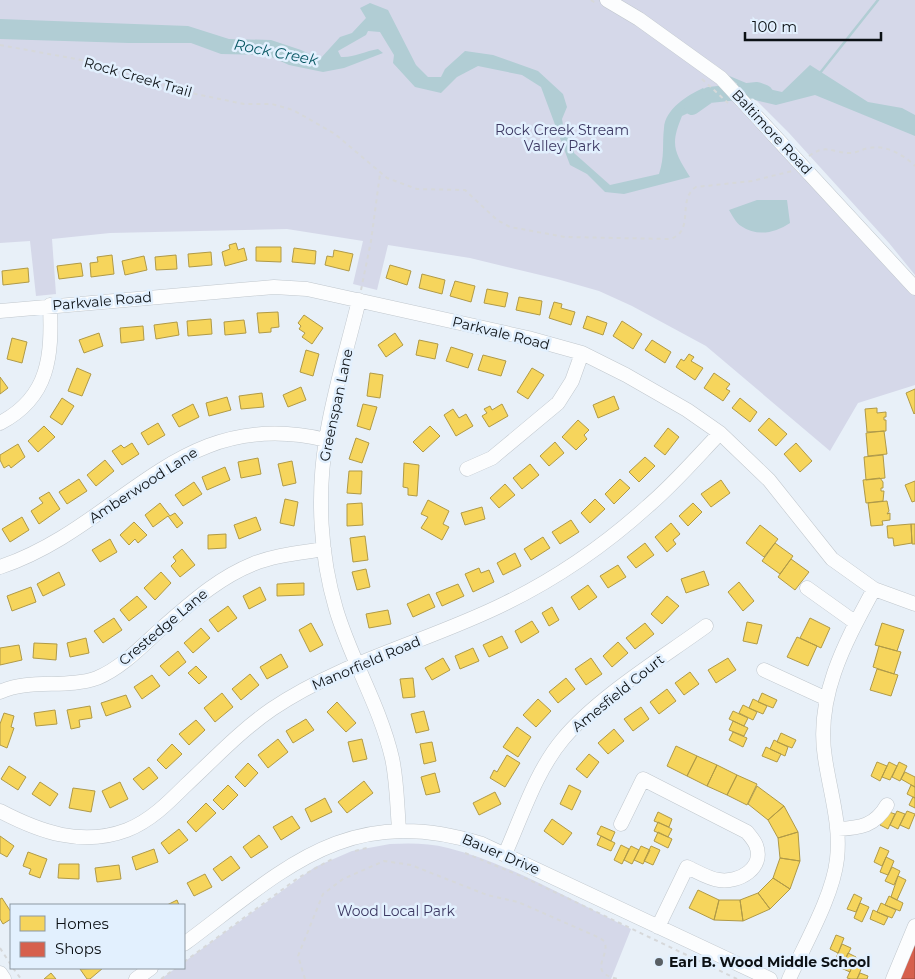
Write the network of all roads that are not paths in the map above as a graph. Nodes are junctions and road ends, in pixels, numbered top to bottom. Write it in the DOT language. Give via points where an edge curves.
graph roads {
  1 [pos="607,0"];
  2 [pos="915,288"];
  3 [pos="358,300"];
  4 [pos="50,305"];
  5 [pos="0,310"];
  6 [pos="582,353"];
  7 [pos="0,423"];
  8 [pos="720,432"];
  9 [pos="326,440"];
  10 [pos="467,469"];
  11 [pos="324,549"];
  12 [pos="0,567"];
  13 [pos="807,588"];
  14 [pos="874,589"];
  15 [pos="915,604"];
  16 [pos="856,623"];
  17 [pos="706,626"];
  18 [pos="357,665"];
  19 [pos="764,670"];
  20 [pos="0,692"];
  21 [pos="827,699"];
  22 [pos="887,805"];
  23 [pos="0,811"];
  24 [pos="621,824"];
  25 [pos="398,829"];
  26 [pos="838,829"];
  27 [pos="504,854"];
  28 [pos="915,926"];
  29 [pos="658,927"];
  30 [pos="185,943"];
  31 [pos="150,969"];
  32 [pos="0,973"];
  33 [pos="4,979"];
  34 [pos="136,979"];
  35 [pos="770,979"];
  36 [pos="789,979"];
  37 [pos="893,979"];
  1 -- 2 [label="street, Baltimore Road" via="639,19 716,82"];
  3 -- 4 [label="street, Parkvale Road" via="307,289 274,287"];
  3 -- 6 [label="street, Parkvale Road"];
  3 -- 9 [label="street, Greenspan Lane"];
  4 -- 5 [label="street, Parkvale Road"];
  4 -- 7 [label="street" via="52,346 45,375 24,406"];
  6 -- 8 [label="street, Parkvale Road" via="626,374"];
  6 -- 10 [label="street" via="572,380 558,403 492,458"];
  8 -- 14 [label="street, Parkvale Road" via="769,480 832,559"];
  8 -- 18 [label="street, Manorfield Road" via="649,506 569,567 508,602"];
  9 -- 11 [label="street, Greenspan Lane" via="321,490"];
  9 -- 12 [label="street, Amberwood Lane" via="302,434 264,432 206,445 172,463 56,542 28,558"];
  11 -- 18 [label="street, Greenspan Lane" via="336,609"];
  11 -- 20 [label="street, Crestedge Lane" via="272,558 226,577 195,598 124,661 98,677 71,684 20,686"];
  13 -- 16 [label="street"];
  14 -- 15 [label="street, Parkvale Road"];
  14 -- 16 [label="street"];
  16 -- 21 [label="street" via="831,676"];
  17 -- 27 [label="street, Amesfield Court" via="584,717 562,740 540,777"];
  18 -- 23 [label="street, Manorfield Road" via="315,682 271,710 242,732 156,814 128,829 106,836 70,838 23,823"];
  18 -- 25 [label="street, Greenspan Lane" via="392,757"];
  19 -- 21 [label="street"];
  21 -- 26 [label="street" via="824,756"];
  22 -- 26 [label="street" via="870,824"];
  24 -- 29 [label="street" via="643,779 747,832 756,846 755,863 749,874 735,879 718,880 687,866"];
  25 -- 27 [label="street, Bauer Drive" via="454,835"];
  25 -- 30 [label="street, Bauer Drive" via="365,834 316,850"];
  26 -- 36 [label="street" via="832,885"];
  27 -- 29 [label="street, Bauer Drive"];
  28 -- 37 [label="street"];
  29 -- 35 [label="street, Bauer Drive"];
  31 -- 34 [label="street"];
  32 -- 33 [label="street"];
}
